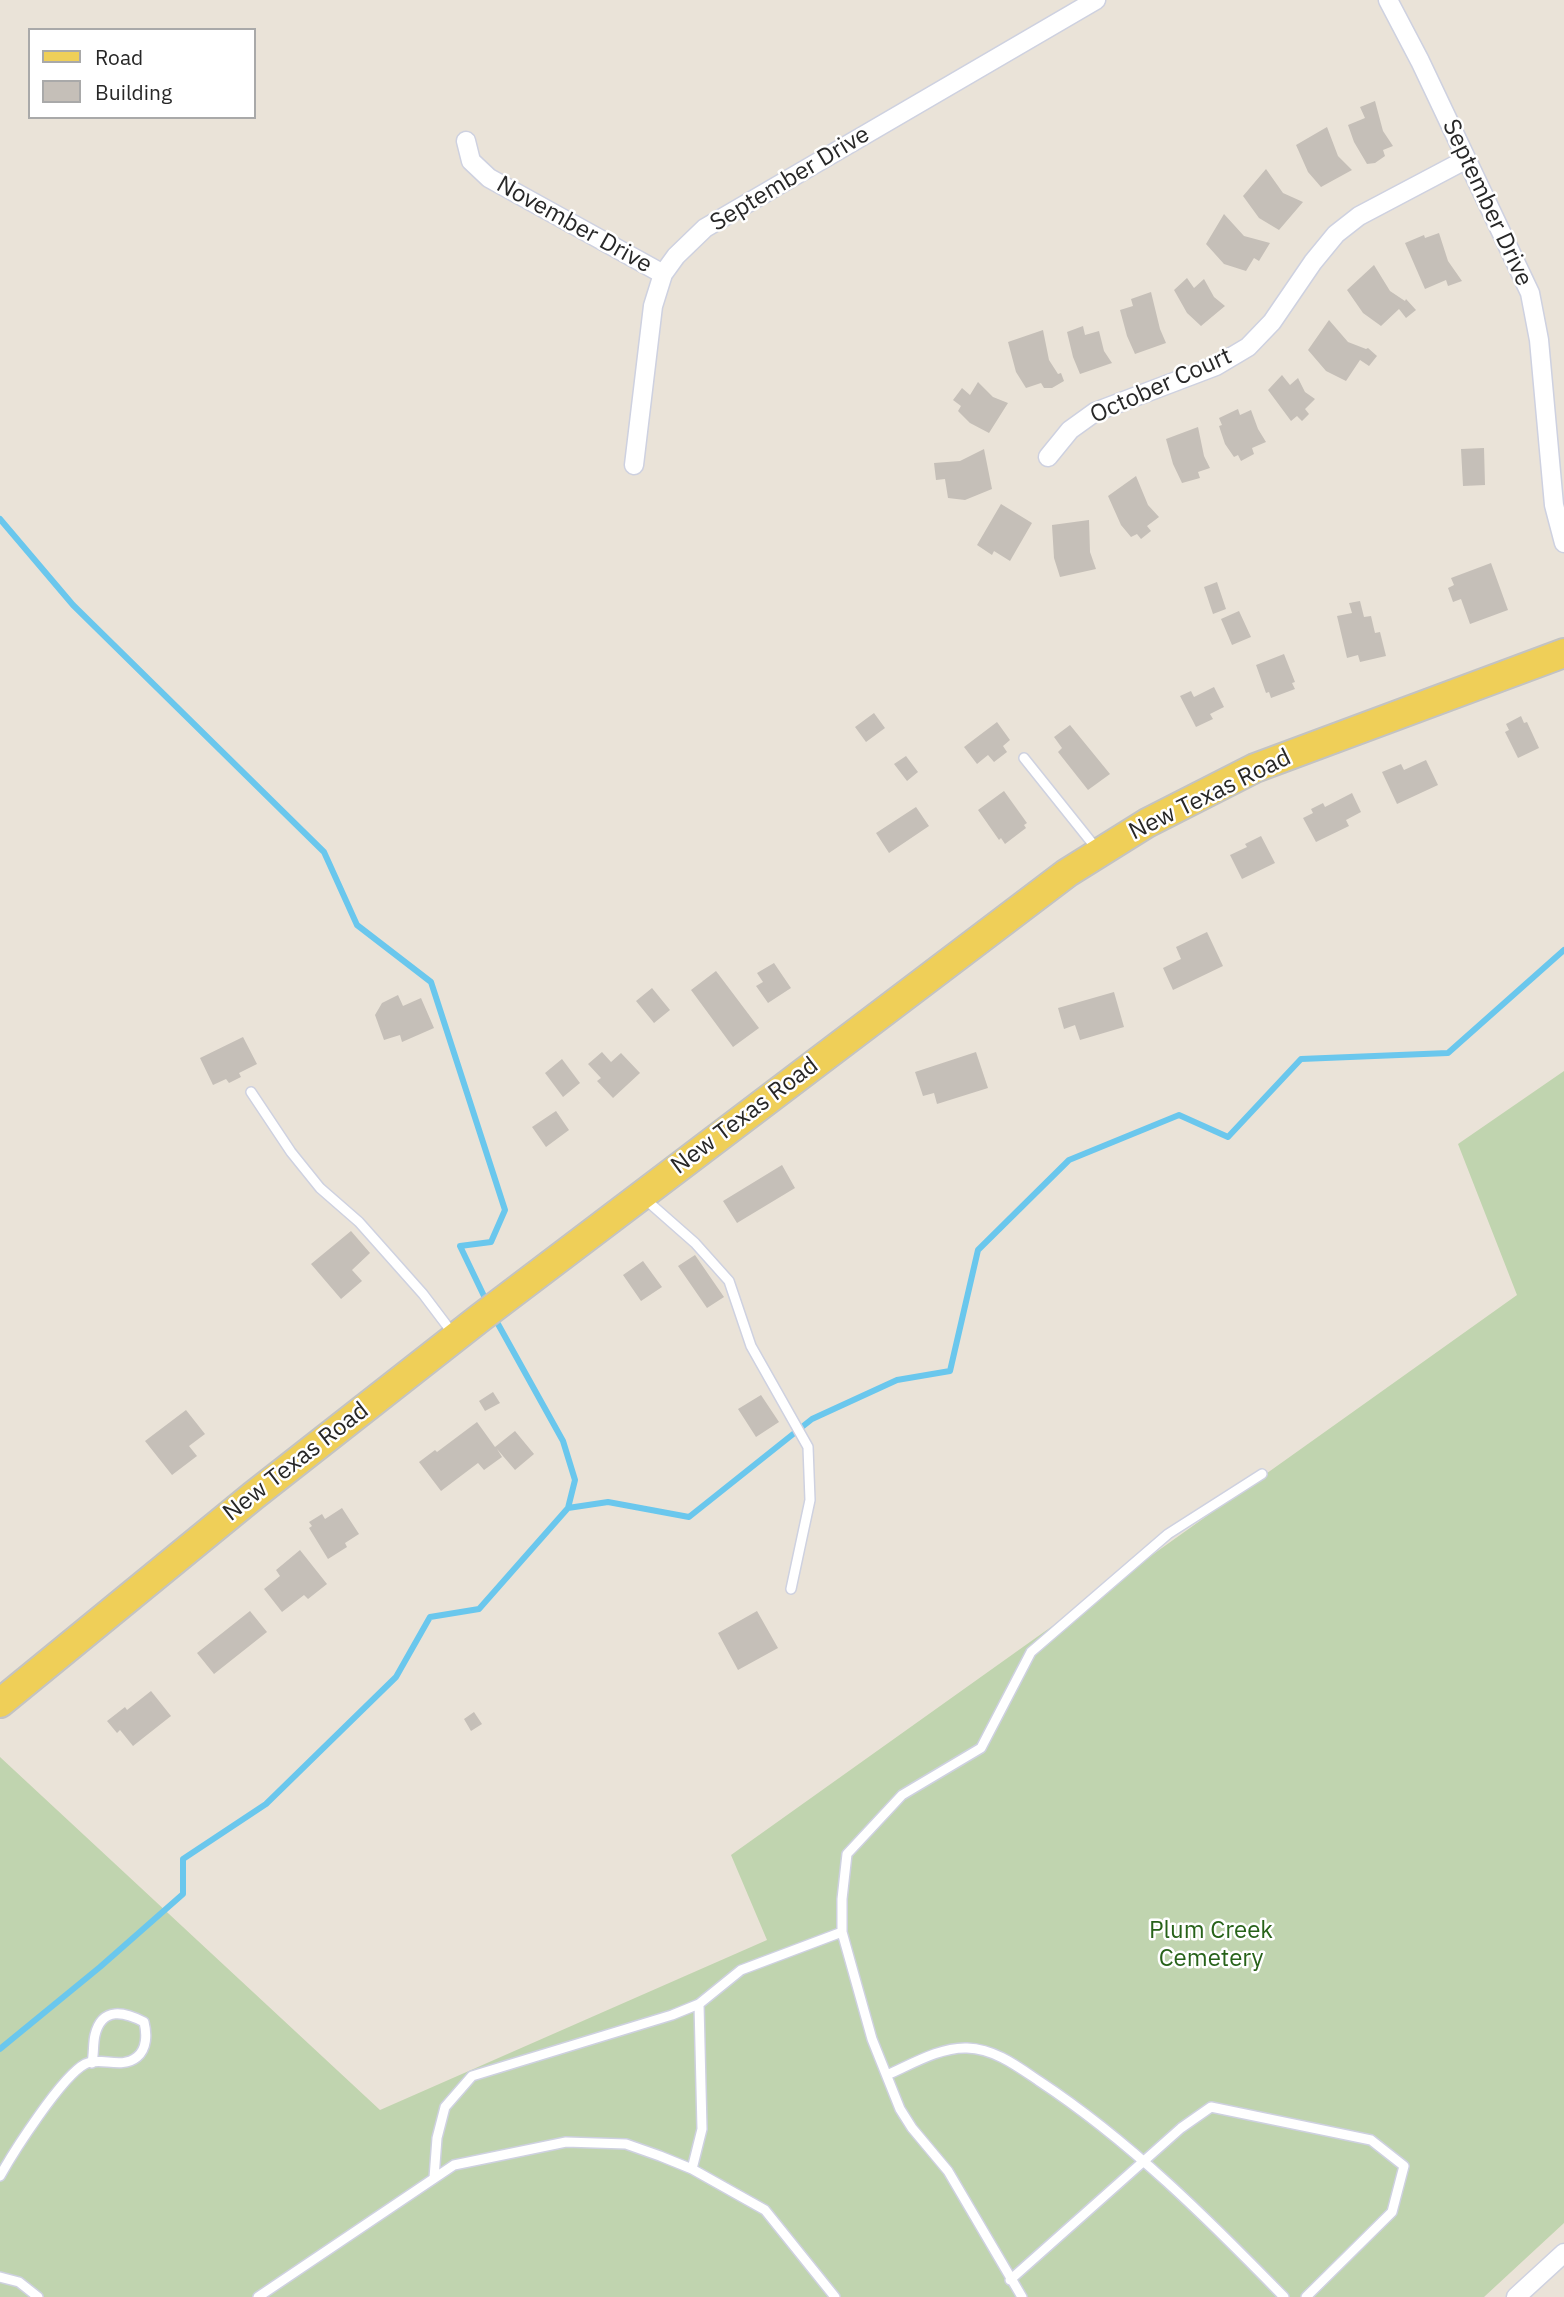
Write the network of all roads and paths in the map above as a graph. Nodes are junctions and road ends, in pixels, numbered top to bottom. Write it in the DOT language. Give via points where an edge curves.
graph roads {
  1 [pos="1096,0"];
  2 [pos="1388,0"];
  3 [pos="466,141"];
  4 [pos="1465,160"];
  5 [pos="663,274"];
  6 [pos="1048,457"];
  7 [pos="634,466"];
  8 [pos="1564,543"];
  9 [pos="1564,653"];
  10 [pos="1024,758"];
  11 [pos="1100,853"];
  12 [pos="251,1092"];
  13 [pos="641,1195"];
  14 [pos="455,1337"];
  15 [pos="1262,1474"];
  16 [pos="791,1589"];
  17 [pos="0,1703"];
  18 [pos="842,1932"];
  19 [pos="699,2004"];
  20 [pos="92,2063"];
  21 [pos="887,2075"];
  22 [pos="1144,2162"];
  23 [pos="692,2169"];
  24 [pos="0,2176"];
  25 [pos="433,2178"];
  26 [pos="1564,2253"];
  27 [pos="0,2277"];
  28 [pos="1010,2280"];
  29 [pos="37,2297"];
  30 [pos="258,2297"];
  31 [pos="835,2297"];
  32 [pos="1022,2297"];
  33 [pos="1284,2297"];
  34 [pos="1306,2297"];
  35 [pos="1516,2297"];
  1 -- 5 [label="street, September Drive" via="705,228"];
  2 -- 4 [label="street, September Drive"];
  3 -- 5 [label="street, November Drive" via="471,161 489,178"];
  4 -- 6 [label="street, October Court" via="1359,216 1336,234 1272,322 1248,347 1216,366 1095,412 1070,430"];
  4 -- 8 [label="street, September Drive" via="1530,293 1554,506"];
  5 -- 7 [label="street, September Drive" via="653,306"];
  9 -- 11 [label="main road, New Texas Road" via="1255,768 1147,823"];
  10 -- 11 [label="lane"];
  11 -- 13 [label="main road, New Texas Road" via="1067,873"];
  12 -- 14 [label="lane" via="320,1188 359,1222"];
  13 -- 14 [label="main road, New Texas Road"];
  13 -- 16 [label="lane" via="729,1281 751,1346 808,1447 810,1500"];
  14 -- 17 [label="main road, New Texas Road"];
  15 -- 18 [label="lane" via="1168,1534 1031,1652 981,1748 902,1795 847,1854"];
  18 -- 19 [label="lane" via="741,1970"];
  18 -- 21 [label="lane" via="872,2039"];
  19 -- 23 [label="lane" via="702,2129"];
  19 -- 25 [label="lane" via="472,2076 445,2107 436,2138"];
  20 -- 20 [label="lane" via="128,2062 139,2056 147,2033 144,2022 127,2013 106,2017 95,2034"];
  20 -- 24 [label="lane" via="74,2071"];
  21 -- 22 [label="lane" via="945,2050 986,2050 1067,2099"];
  21 -- 28 [label="lane" via="900,2109 948,2171"];
  22 -- 28 [label="lane"];
  22 -- 33 [label="lane"];
  22 -- 34 [label="lane" via="1211,2107 1371,2140 1404,2166 1392,2212"];
  23 -- 25 [label="lane" via="626,2144 566,2142 454,2165"];
  23 -- 31 [label="lane" via="765,2210"];
  25 -- 30 [label="lane"];
  26 -- 35 [label="street"];
  27 -- 29 [label="lane" via="19,2282"];
  28 -- 32 [label="lane"];
}
